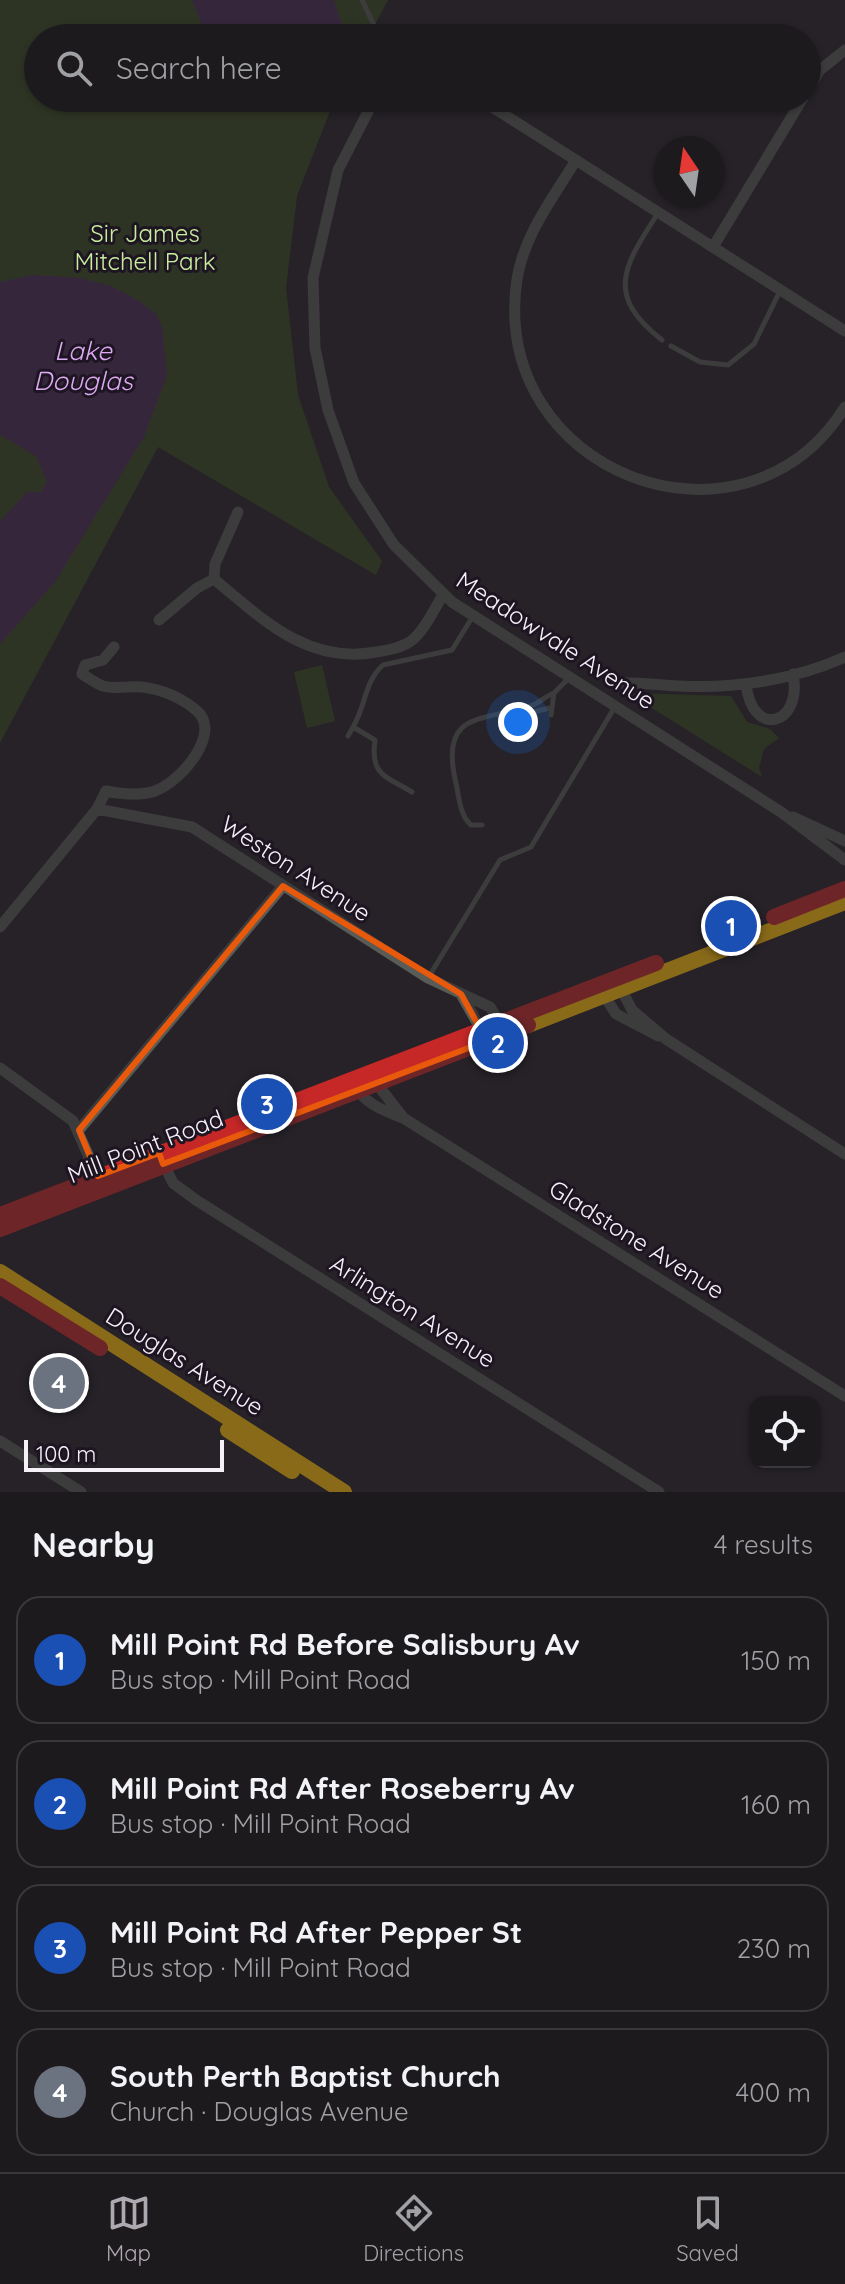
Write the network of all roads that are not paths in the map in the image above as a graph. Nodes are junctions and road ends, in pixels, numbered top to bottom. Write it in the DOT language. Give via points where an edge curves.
graph roads {
  1 [pos="362,0"];
  2 [pos="373,24"];
  3 [pos="845,50"];
  4 [pos="821,69"];
  5 [pos="368,112"];
  6 [pos="500,112"];
  7 [pos="795,112"];
  8 [pos="576,160"];
  9 [pos="658,212"];
  10 [pos="713,247"];
  11 [pos="781,290"];
  12 [pos="845,331"];
  13 [pos="662,340"];
  14 [pos="671,346"];
  15 [pos="845,407"];
  16 [pos="238,512"];
  17 [pos="214,579"];
  18 [pos="443,595"];
  19 [pos="473,616"];
  20 [pos="159,620"];
  21 [pos="114,647"];
  22 [pos="845,657"];
  23 [pos="793,674"];
  24 [pos="571,676"];
  25 [pos="616,683"];
  26 [pos="746,684"];
  27 [pos="554,693"];
  28 [pos="616,704"];
  29 [pos="529,713"];
  30 [pos="353,727"];
  31 [pos="348,736"];
  32 [pos="412,792"];
  33 [pos="97,809"];
  34 [pos="781,812"];
  35 [pos="482,825"];
  36 [pos="845,841"];
  37 [pos="845,860"];
  38 [pos="283,886"];
  39 [pos="845,900"];
  40 [pos="0,927"];
  41 [pos="428,978"];
  42 [pos="618,983"];
  43 [pos="601,989"];
  44 [pos="461,994"];
  45 [pos="503,1027"];
  46 [pos="484,1035"];
  47 [pos="666,1039"];
  48 [pos="1,1072"];
  49 [pos="372,1078"];
  50 [pos="354,1085"];
  51 [pos="405,1119"];
  52 [pos="79,1130"];
  53 [pos="845,1154"];
  54 [pos="161,1159"];
  55 [pos="100,1182"];
  56 [pos="0,1215"];
  57 [pos="0,1229"];
  58 [pos="0,1272"];
  59 [pos="0,1286"];
  60 [pos="845,1396"];
  61 [pos="0,1441"];
  62 [pos="81,1492"];
  63 [pos="328,1492"];
  64 [pos="344,1492"];
  65 [pos="659,1492"];
  1 -- 2 [label="lane"];
  3 -- 4 [label="street"];
  5 -- 18 [label="street, Meadowvale Avenue" via="338,170 322,228 313,278 315,348 328,410 354,483 394,545"];
  6 -- 8 [label="street"];
  7 -- 10 [label="street"];
  8 -- 9 [label="street"];
  8 -- 15 [label="street" via="525,248 515,303 517,337 537,399 577,448 633,480 669,488 714,488 788,463 818,440"];
  9 -- 10 [label="street"];
  9 -- 13 [label="lane" via="628,261 623,282 633,313"];
  10 -- 11 [label="street"];
  11 -- 12 [label="street"];
  11 -- 14 [label="lane" via="754,344 728,365 700,362"];
  16 -- 17 [label="street" via="215,564"];
  17 -- 18 [label="street" via="283,636 329,653 367,654 411,641"];
  17 -- 20 [label="street"];
  18 -- 19 [label="street, Meadowvale Avenue"];
  19 -- 24 [label="street, Meadowvale Avenue"];
  19 -- 30 [label="lane" via="452,650 392,662 376,671"];
  21 -- 33 [label="street" via="103,660 81,668 82,674 103,686 150,688 179,697 200,712 205,732 177,777 155,791 106,791"];
  22 -- 23 [label="street"];
  23 -- 26 [label="street"];
  23 -- 26 [label="street" via="794,704 778,717 760,717 752,710"];
  24 -- 27 [label="lane"];
  24 -- 28 [label="street, Meadowvale Avenue"];
  25 -- 26 [label="street"];
  27 -- 29 [label="lane" via="550,712"];
  27 -- 35 [label="lane" via="532,705 478,717 464,726 450,749 465,819"];
  28 -- 34 [label="street, Meadowvale Avenue"];
  28 -- 41 [label="lane" via="531,847 500,860"];
  30 -- 31 [label="lane"];
  30 -- 32 [label="lane" via="375,740 377,770"];
  33 -- 38 [label="street, Weston Avenue" via="192,827"];
  33 -- 40 [label="street"];
  34 -- 36 [label="street, Meadowvale Avenue"];
  34 -- 37 [label="street, Meadowvale Avenue"];
  38 -- 41 [label="street, Weston Avenue"];
  38 -- 52 [label="street"];
  39 -- 42 [label="main road, Mill Point Road"];
  41 -- 44 [label="street, Weston Avenue"];
  42 -- 43 [label="main road, Mill Point Road"];
  42 -- 47 [label="street" via="632,1010"];
  43 -- 45 [label="main road, Mill Point Road"];
  43 -- 47 [label="street" via="616,1014"];
  44 -- 45 [label="street, Weston Avenue" via="490,1007"];
  44 -- 46 [label="street"];
  45 -- 46 [label="main road, Mill Point Road"];
  46 -- 49 [label="main road, Mill Point Road"];
  47 -- 53 [label="street"];
  48 -- 52 [label="street" via="65,1112"];
  49 -- 50 [label="main road, Mill Point Road"];
  49 -- 51 [label="street, Gladstone Avenue"];
  50 -- 51 [label="street, Gladstone Avenue" via="377,1108"];
  50 -- 54 [label="main road, Mill Point Road"];
  51 -- 60 [label="street, Gladstone Avenue"];
  52 -- 55 [label="street"];
  54 -- 55 [label="main road, Mill Point Road"];
  54 -- 65 [label="street, Arlington Avenue" via="173,1183 196,1200"];
  55 -- 56 [label="main road, Mill Point Road"];
  55 -- 57 [label="main road, Mill Point Road"];
  58 -- 64 [label="main road, Douglas Avenue"];
  59 -- 63 [label="main road, Douglas Avenue"];
  61 -- 62 [label="street"];
}
